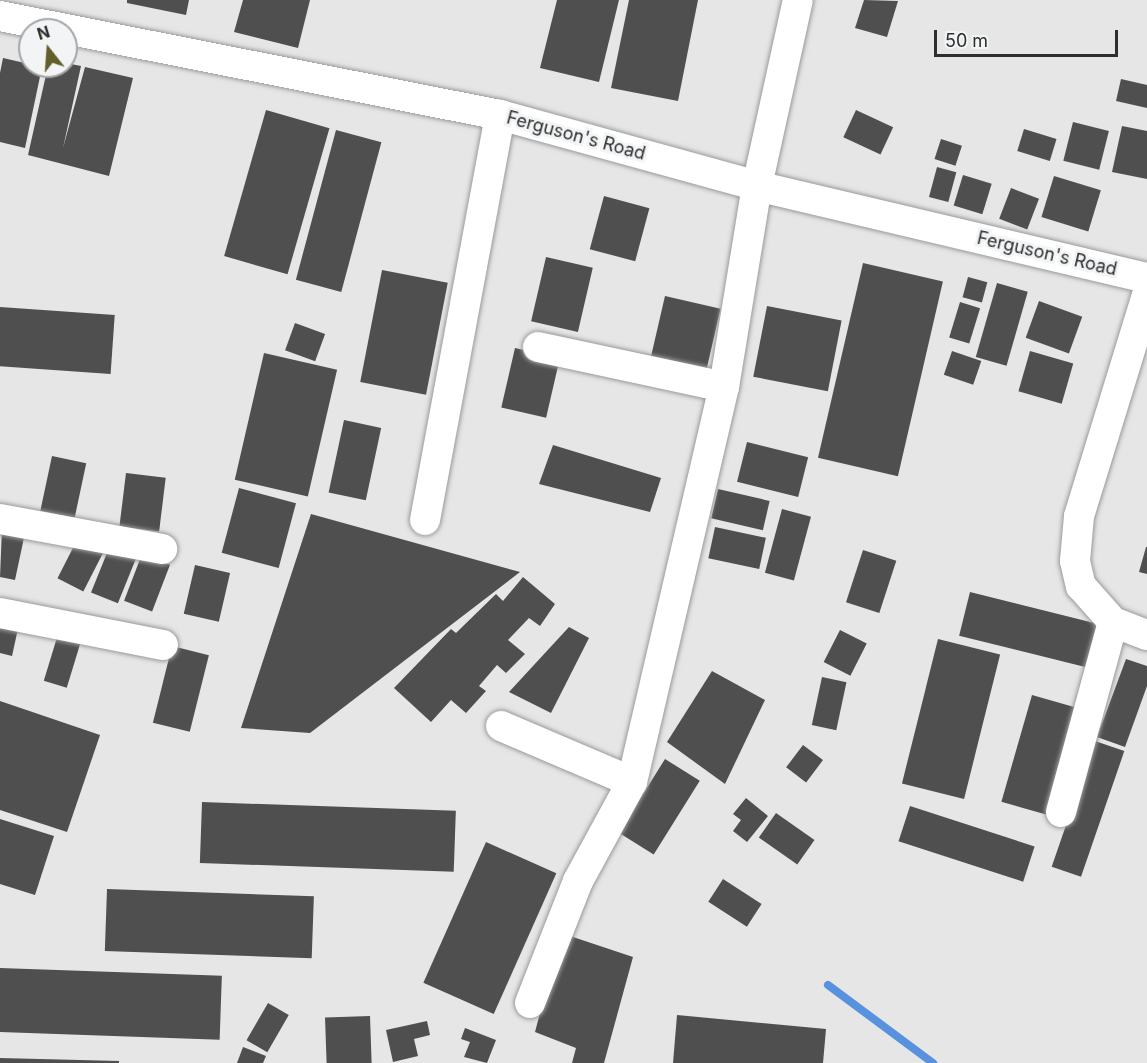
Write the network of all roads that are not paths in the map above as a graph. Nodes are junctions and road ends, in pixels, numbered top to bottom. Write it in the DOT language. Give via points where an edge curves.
graph roads {
  1 [pos="798,0"];
  2 [pos="0,16"];
  3 [pos="500,115"];
  4 [pos="757,186"];
  5 [pos="1147,278"];
  6 [pos="1147,295"];
  7 [pos="538,348"];
  8 [pos="724,387"];
  9 [pos="0,519"];
  10 [pos="425,520"];
  11 [pos="162,549"];
  12 [pos="0,613"];
  13 [pos="1113,621"];
  14 [pos="1147,635"];
  15 [pos="163,645"];
  16 [pos="501,726"];
  17 [pos="632,782"];
  18 [pos="1060,812"];
  19 [pos="530,1003"];
  1 -- 4 [label="street"];
  2 -- 3 [label="street, Ferguson's Road"];
  3 -- 4 [label="street, Ferguson's Road"];
  3 -- 10 [label="street"];
  4 -- 5 [label="street, Ferguson's Road"];
  4 -- 8 [label="street"];
  6 -- 13 [label="street" via="1078,516 1075,561 1081,586"];
  7 -- 8 [label="street"];
  8 -- 17 [label="street"];
  9 -- 11 [label="street"];
  12 -- 15 [label="street"];
  13 -- 14 [label="street"];
  13 -- 18 [label="street"];
  16 -- 17 [label="street"];
  17 -- 19 [label="street" via="578,881"];
}
